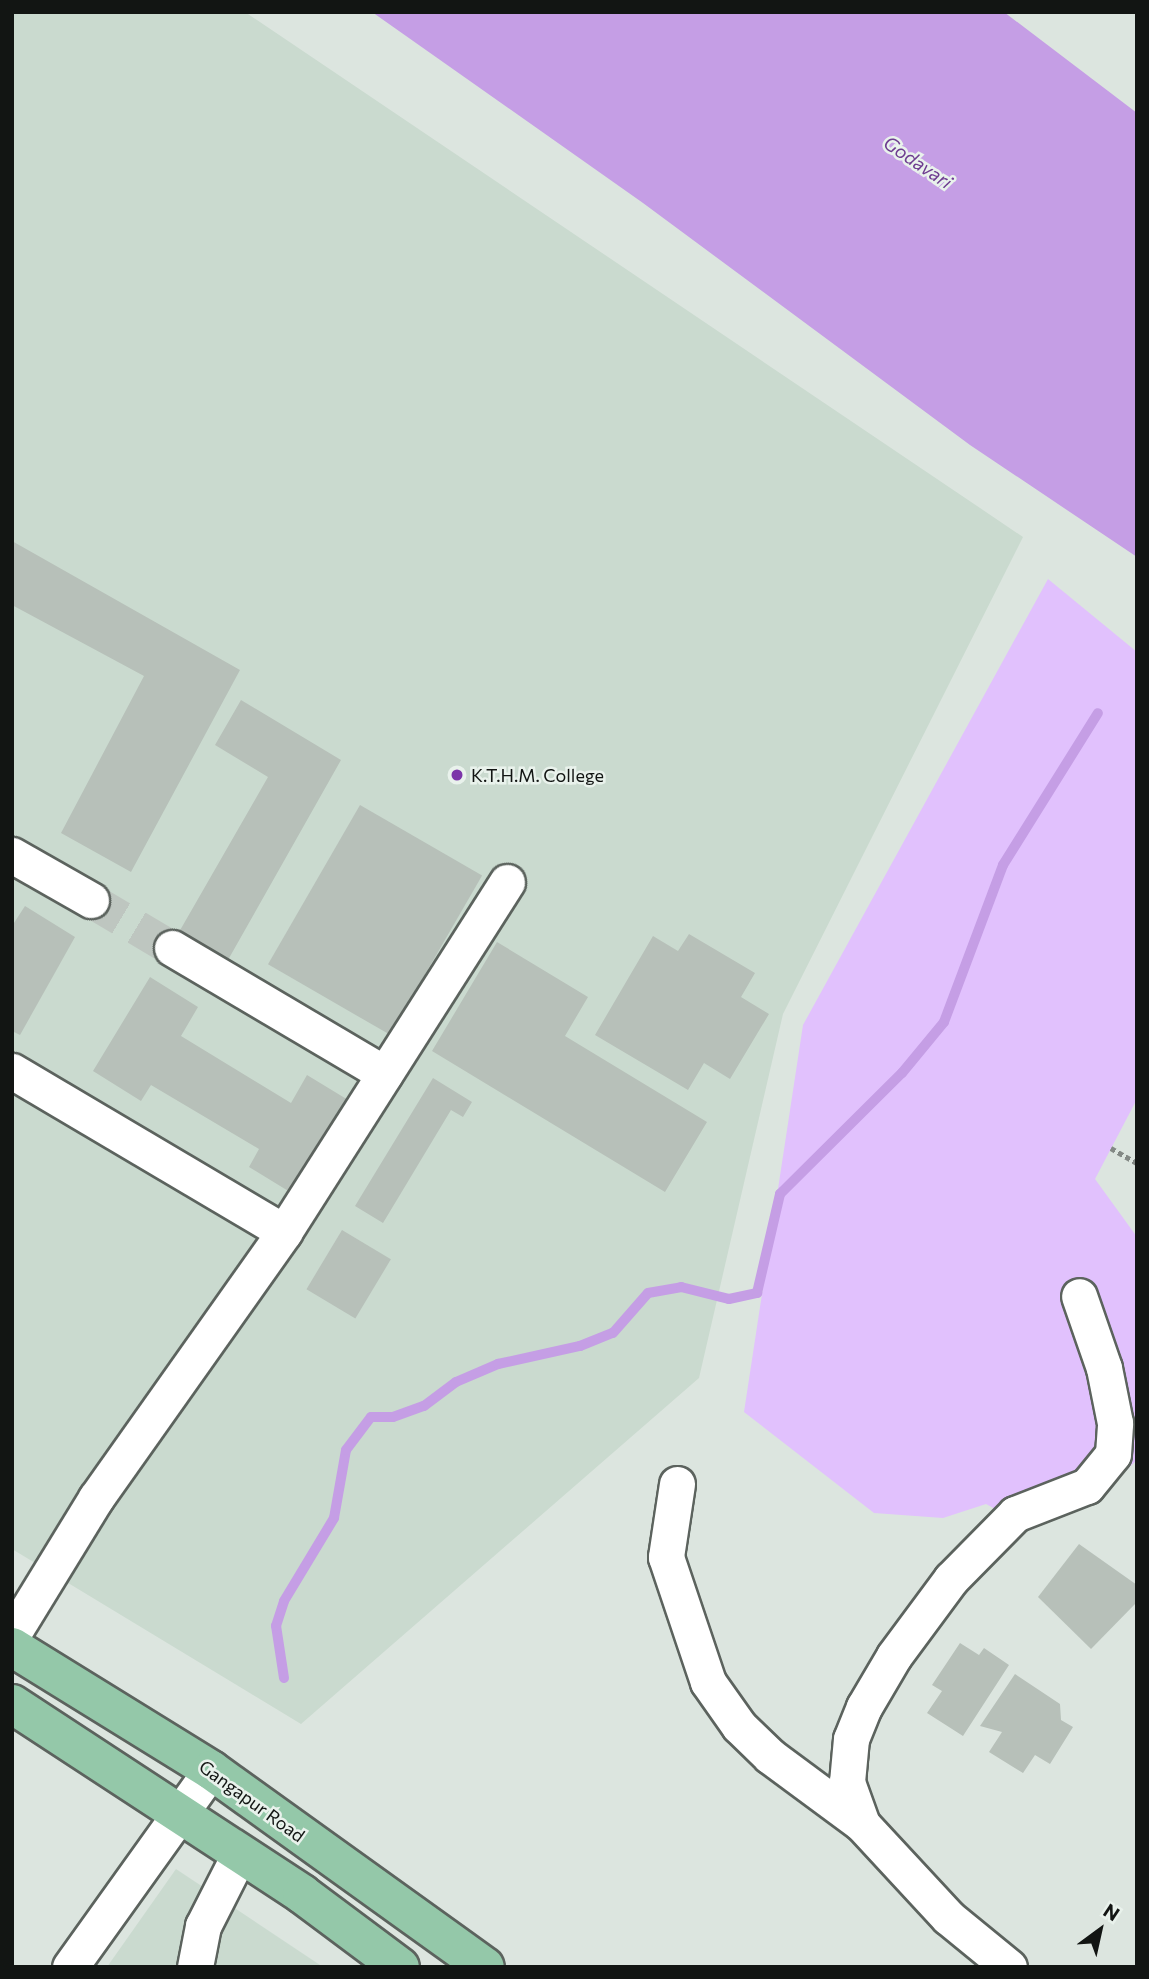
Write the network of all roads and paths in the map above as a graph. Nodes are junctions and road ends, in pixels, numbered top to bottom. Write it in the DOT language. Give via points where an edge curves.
graph roads {
  1 [pos="12,855"];
  2 [pos="507,883"];
  3 [pos="91,900"];
  4 [pos="172,948"];
  5 [pos="12,1071"];
  6 [pos="385,1074"];
  7 [pos="1111,1148"];
  8 [pos="1137,1163"];
  9 [pos="284,1231"];
  10 [pos="1079,1296"];
  11 [pos="1125,1456"];
  12 [pos="677,1484"];
  13 [pos="12,1635"];
  14 [pos="12,1647"];
  15 [pos="12,1704"];
  16 [pos="211,1770"];
  17 [pos="180,1814"];
  18 [pos="862,1824"];
  19 [pos="240,1853"];
  20 [pos="70,1967"];
  21 [pos="195,1967"];
  22 [pos="400,1967"];
  23 [pos="485,1967"];
  24 [pos="1009,1967"];
  1 -- 3 [label="street"];
  2 -- 6 [label="street"];
  4 -- 6 [label="street"];
  5 -- 9 [label="street"];
  6 -- 9 [label="street"];
  7 -- 8 [label="path"];
  9 -- 13 [label="street" via="96,1498"];
  10 -- 11 [label="street" via="1104,1368"];
  11 -- 18 [label="street" via="1087,1486 1015,1514 951,1579 894,1656 851,1739 846,1782"];
  12 -- 18 [label="street" via="666,1557 708,1682 739,1726 770,1756"];
  14 -- 16 [label="main road, Gangapur Road"];
  15 -- 17 [label="main road"];
  16 -- 17 [label="street"];
  16 -- 23 [label="main road, Gangapur Road"];
  17 -- 19 [label="main road"];
  17 -- 20 [label="street"];
  18 -- 24 [label="street" via="948,1917"];
  19 -- 21 [label="street" via="203,1926"];
  19 -- 22 [label="main road"];
}
